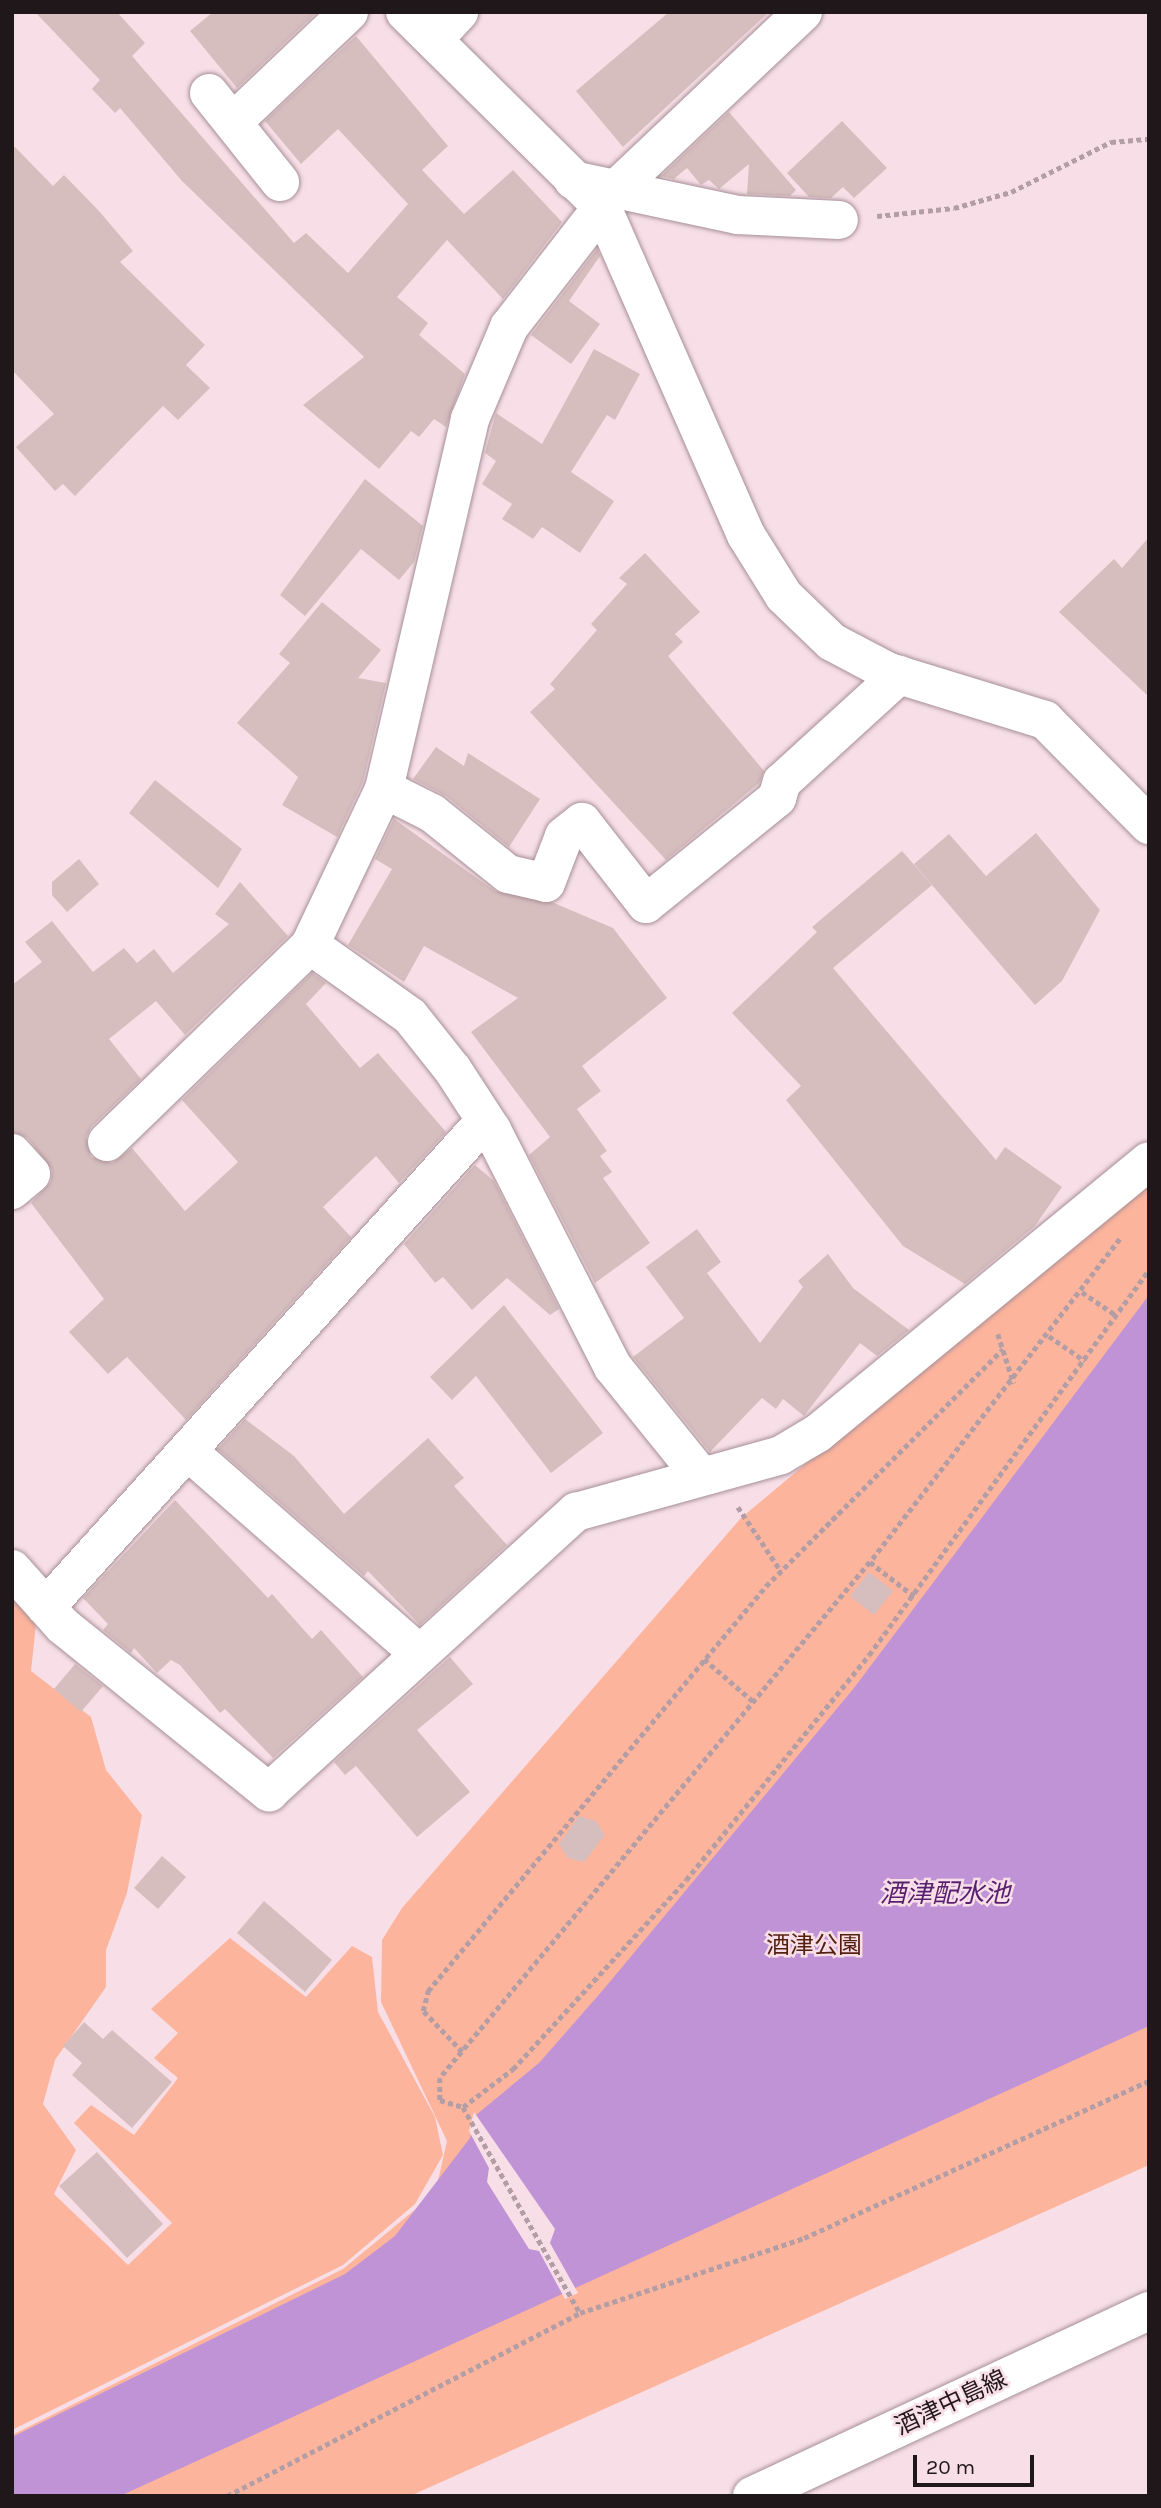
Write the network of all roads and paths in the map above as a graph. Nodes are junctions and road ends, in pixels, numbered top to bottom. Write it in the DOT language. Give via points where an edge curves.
graph roads {
  1 [pos="349,12"];
  2 [pos="405,12"];
  3 [pos="803,12"];
  4 [pos="447,25"];
  5 [pos="209,93"];
  6 [pos="233,122"];
  7 [pos="1149,139"];
  8 [pos="280,182"];
  9 [pos="609,198"];
  10 [pos="839,220"];
  11 [pos="900,675"];
  12 [pos="384,789"];
  13 [pos="1149,825"];
  14 [pos="310,945"];
  15 [pos="485,1121"];
  16 [pos="107,1142"];
  17 [pos="12,1153"];
  18 [pos="1149,1161"];
  19 [pos="12,1190"];
  20 [pos="1123,1236"];
  21 [pos="1149,1270"];
  22 [pos="1082,1292"];
  23 [pos="987,1296"];
  24 [pos="1116,1316"];
  25 [pos="1049,1336"];
  26 [pos="1003,1349"];
  27 [pos="1085,1361"];
  28 [pos="1014,1384"];
  29 [pos="190,1453"];
  30 [pos="707,1474"];
  31 [pos="870,1562"];
  32 [pos="12,1569"];
  33 [pos="782,1571"];
  34 [pos="914,1596"];
  35 [pos="46,1607"];
  36 [pos="420,1654"];
  37 [pos="704,1659"];
  38 [pos="755,1703"];
  39 [pos="462,2052"];
  40 [pos="1149,2081"];
  41 [pos="463,2106"];
  42 [pos="1149,2311"];
  43 [pos="580,2313"];
  44 [pos="227,2496"];
  45 [pos="752,2496"];
  1 -- 6 [label="street"];
  2 -- 4 [label="street"];
  3 -- 9 [label="street"];
  4 -- 9 [label="street" via="573,180"];
  5 -- 6 [label="street"];
  6 -- 8 [label="street"];
  7 -- 10 [label="path" via="1111,142 1011,192 954,208"];
  9 -- 10 [label="street" via="738,215"];
  9 -- 11 [label="street" via="746,535 784,596 832,642"];
  9 -- 12 [label="street" via="509,327 470,419"];
  11 -- 12 [label="street" via="782,782 777,798 646,904 583,822 564,836 545,883 508,874 432,813"];
  11 -- 13 [label="street" via="1045,720"];
  12 -- 14 [label="street"];
  14 -- 15 [label="street" via="410,1016"];
  14 -- 16 [label="street"];
  15 -- 29 [label="street"];
  15 -- 30 [label="street" via="613,1367"];
  17 -- 19 [label="street" via="31,1174"];
  18 -- 23 [label="street"];
  20 -- 22 [label="path"];
  21 -- 24 [label="path"];
  22 -- 24 [label="path"];
  22 -- 25 [label="path"];
  23 -- 26 [label="path"];
  23 -- 30 [label="street" via="818,1433 781,1455"];
  24 -- 27 [label="path"];
  25 -- 27 [label="path"];
  25 -- 28 [label="path"];
  26 -- 28 [label="path"];
  26 -- 33 [label="path"];
  27 -- 34 [label="path"];
  28 -- 31 [label="path"];
  29 -- 35 [label="street"];
  29 -- 36 [label="street"];
  30 -- 33 [label="path"];
  30 -- 36 [label="street" via="576,1512"];
  31 -- 34 [label="path"];
  31 -- 38 [label="path"];
  32 -- 35 [label="street"];
  33 -- 37 [label="path"];
  34 -- 41 [label="path" via="686,1880 513,2069"];
  35 -- 36 [label="street" via="269,1792"];
  37 -- 38 [label="path"];
  37 -- 39 [label="path" via="428,1991 423,2011"];
  38 -- 39 [label="path"];
  39 -- 41 [label="path" via="436,2090 450,2107"];
  40 -- 43 [label="path" via="804,2238"];
  41 -- 43 [label="path"];
  42 -- 45 [label="street, 酒津中島線"];
  43 -- 44 [label="path"];
}
